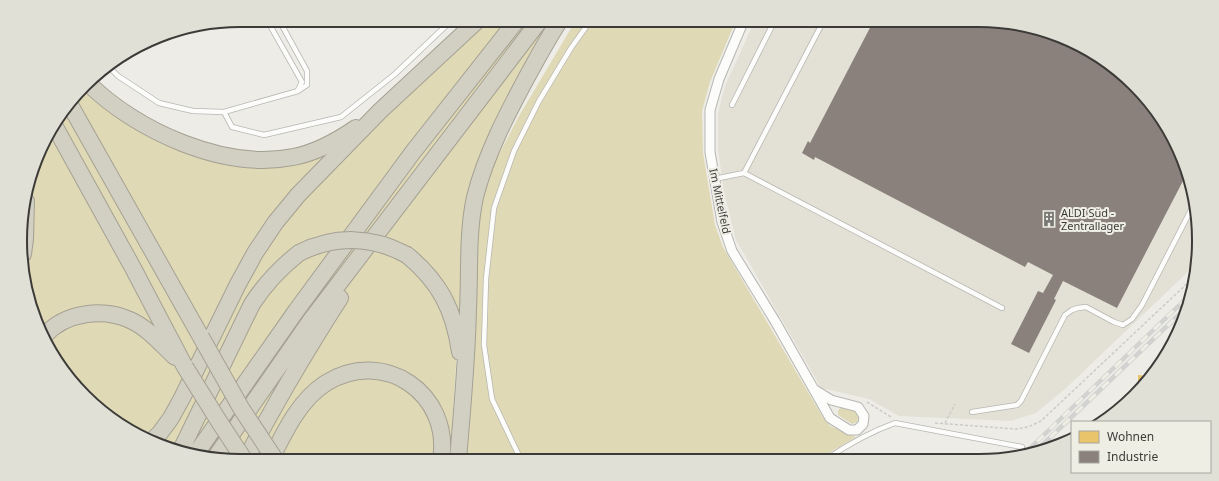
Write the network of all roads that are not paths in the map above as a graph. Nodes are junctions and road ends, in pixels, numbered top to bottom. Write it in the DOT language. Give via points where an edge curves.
graph roads {
  1 [pos="271,27"];
  2 [pos="283,27"];
  3 [pos="445,27"];
  4 [pos="470,27"];
  5 [pos="512,27"];
  6 [pos="535,27"];
  7 [pos="556,27"];
  8 [pos="586,27"];
  9 [pos="741,27"];
  10 [pos="771,27"];
  11 [pos="820,27"];
  12 [pos="113,70"];
  13 [pos="92,88"];
  14 [pos="298,91"];
  15 [pos="732,105"];
  16 [pos="72,109"];
  17 [pos="380,111"];
  18 [pos="224,112"];
  19 [pos="58,131"];
  20 [pos="744,173"];
  21 [pos="714,179"];
  22 [pos="1190,212"];
  23 [pos="390,216"];
  24 [pos="1002,308"];
  25 [pos="48,333"];
  26 [pos="185,367"];
  27 [pos="464,389"];
  28 [pos="815,390"];
  29 [pos="972,412"];
  30 [pos="156,437"];
  31 [pos="183,446"];
  32 [pos="1022,447"];
  33 [pos="199,450"];
  34 [pos="219,453"];
  35 [pos="240,454"];
  36 [pos="248,454"];
  37 [pos="271,454"];
  38 [pos="273,454"];
  39 [pos="442,454"];
  40 [pos="459,454"];
  41 [pos="518,454"];
  42 [pos="836,454"];
  1 -- 14 [label="lane" via="302,82"];
  2 -- 14 [label="lane" via="307,70 307,85"];
  3 -- 18 [label="lane" via="395,74 341,117 264,135 232,127"];
  4 -- 17 [label="highway"];
  5 -- 33 [label="highway" via="413,152 301,304"];
  6 -- 23 [label="highway"];
  7 -- 27 [label="highway" via="511,106 480,177 472,223"];
  8 -- 41 [label="lane" via="539,101 514,151 494,208 486,279 484,345 492,399"];
  9 -- 21 [label="street, Im Mittelfeld" via="719,79 710,110 710,152"];
  10 -- 15 [label="lane"];
  11 -- 20 [label="lane"];
  12 -- 18 [label="lane" via="159,103 193,111"];
  13 -- 17 [label="highway" via="121,110 153,130 186,144 213,153 268,160 312,152 331,143"];
  14 -- 18 [label="lane"];
  16 -- 37 [label="highway, bridge" via="241,408"];
  17 -- 30 [label="highway" via="304,189 275,223 238,284 175,411"];
  19 -- 26 [label="highway"];
  20 -- 21 [label="lane"];
  20 -- 24 [label="lane"];
  21 -- 28 [label="street, Im Mittelfeld" via="722,222 732,251"];
  22 -- 29 [label="lane" via="1142,305 1132,319 1123,325 1086,307 1072,310 1065,315 1021,401 1017,405"];
  23 -- 34 [label="highway" via="310,320"];
  23 -- 36 [label="highway" via="301,359"];
  25 -- 26 [label="highway" via="62,322 79,315 114,314 131,320 146,330"];
  26 -- 35 [label="highway, bridge"];
  27 -- 31 [label="highway, bridge" via="457,331 448,306 434,282 421,268 407,255 376,242 354,239 320,244 299,253 277,272 252,304"];
  27 -- 40 [label="highway"];
  28 -- 28 [label="street, Im Mittelfeld" via="830,418 849,430 857,430 863,424 864,416 858,407 831,400"];
  32 -- 42 [label="lane" via="895,423"];
  38 -- 39 [label="highway" via="285,429 312,394 326,383 358,370 390,374 416,387 435,412 441,428"];
}
